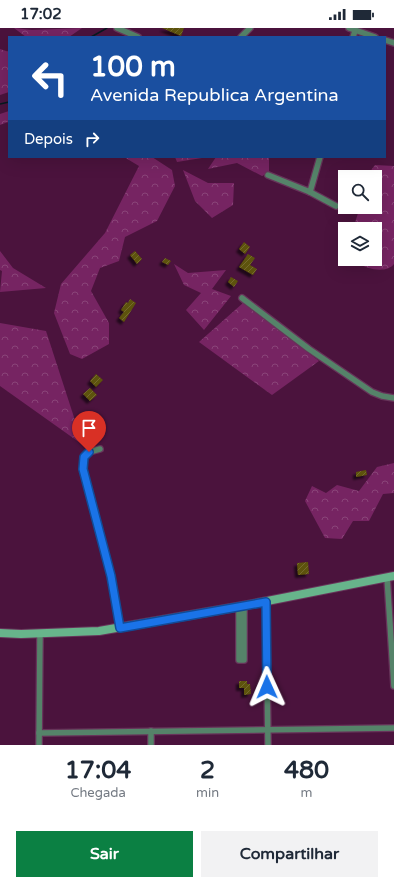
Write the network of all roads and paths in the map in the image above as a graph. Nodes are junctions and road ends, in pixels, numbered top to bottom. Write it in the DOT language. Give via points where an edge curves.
graph roads {
  1 [pos="118,28"];
  2 [pos="250,28"];
  3 [pos="348,28"];
  4 [pos="354,31"];
  5 [pos="136,36"];
  6 [pos="242,36"];
  7 [pos="353,36"];
  8 [pos="372,36"];
  9 [pos="320,158"];
  10 [pos="268,174"];
  11 [pos="310,192"];
  12 [pos="336,206"];
  13 [pos="242,298"];
  14 [pos="394,398"];
  15 [pos="100,449"];
  16 [pos="390,577"];
  17 [pos="266,602"];
  18 [pos="241,607"];
  19 [pos="120,628"];
  20 [pos="0,633"];
  21 [pos="40,634"];
  22 [pos="394,686"];
  23 [pos="394,728"];
  24 [pos="268,730"];
  25 [pos="151,732"];
  26 [pos="39,733"];
  27 [pos="39,745"];
  28 [pos="151,745"];
  29 [pos="268,745"];
  1 -- 5 [label="street"];
  2 -- 6 [label="street"];
  3 -- 4 [label="street"];
  4 -- 7 [label="street"];
  4 -- 8 [label="street"];
  9 -- 11 [label="street"];
  10 -- 11 [label="street"];
  11 -- 12 [label="street"];
  13 -- 14 [label="street" via="309,349 372,392"];
  15 -- 19 [label="street" via="89,452 84,457 83,469 111,576"];
  16 -- 17 [label="street"];
  16 -- 22 [label="street"];
  17 -- 18 [label="street"];
  17 -- 24 [label="street"];
  18 -- 18 [label="street" via="244,660 240,660"];
  18 -- 19 [label="street"];
  19 -- 21 [label="street"];
  20 -- 21 [label="street"];
  21 -- 26 [label="street"];
  23 -- 24 [label="street"];
  24 -- 25 [label="street"];
  24 -- 29 [label="street"];
  25 -- 26 [label="street"];
  25 -- 28 [label="street"];
  26 -- 27 [label="street"];
}
